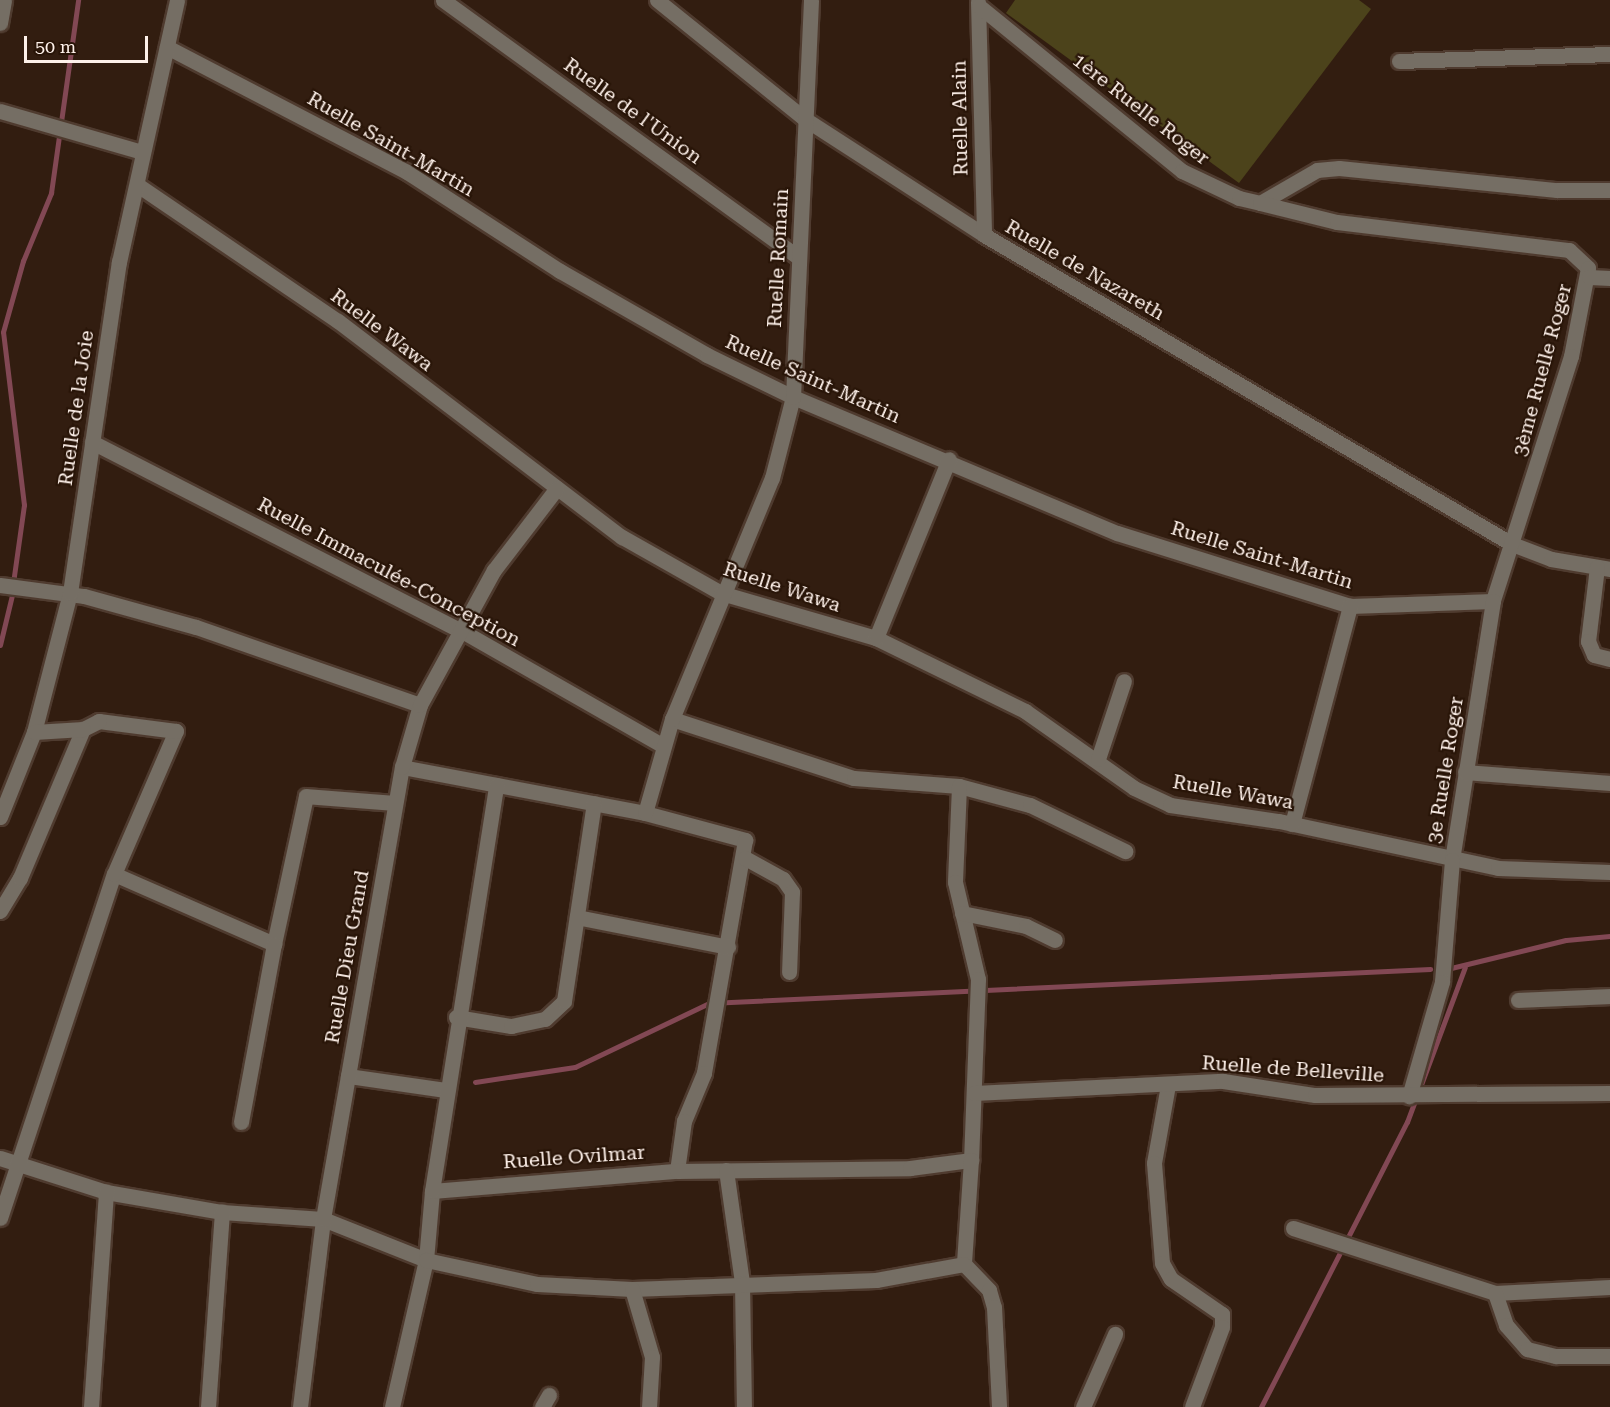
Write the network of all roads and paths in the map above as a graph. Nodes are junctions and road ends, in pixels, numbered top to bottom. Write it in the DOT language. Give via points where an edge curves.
graph roads {
  1 [pos="4,0"];
  2 [pos="177,0"];
  3 [pos="442,0"];
  4 [pos="657,0"];
  5 [pos="811,0"];
  6 [pos="978,3"];
  7 [pos="0,23"];
  8 [pos="167,47"];
  9 [pos="1610,54"];
  10 [pos="1399,60"];
  11 [pos="0,111"];
  12 [pos="805,119"];
  13 [pos="142,152"];
  14 [pos="139,186"];
  15 [pos="1610,190"];
  16 [pos="1260,203"];
  17 [pos="984,235"];
  18 [pos="798,257"];
  19 [pos="1589,277"];
  20 [pos="1610,278"];
  21 [pos="793,397"];
  22 [pos="92,442"];
  23 [pos="949,459"];
  24 [pos="557,488"];
  25 [pos="1512,544"];
  26 [pos="1604,568"];
  27 [pos="0,585"];
  28 [pos="70,593"];
  29 [pos="721,593"];
  30 [pos="1493,601"];
  31 [pos="1350,606"];
  32 [pos="462,631"];
  33 [pos="876,638"];
  34 [pos="1610,659"];
  35 [pos="1124,681"];
  36 [pos="420,705"];
  37 [pos="672,719"];
  38 [pos="83,729"];
  39 [pos="34,732"];
  40 [pos="662,745"];
  41 [pos="1098,759"];
  42 [pos="402,767"];
  43 [pos="1464,772"];
  44 [pos="1610,783"];
  45 [pos="496,785"];
  46 [pos="959,786"];
  47 [pos="394,803"];
  48 [pos="594,803"];
  49 [pos="645,813"];
  50 [pos="0,817"];
  51 [pos="1292,824"];
  52 [pos="1125,851"];
  53 [pos="745,858"];
  54 [pos="1452,860"];
  55 [pos="1610,872"];
  56 [pos="114,874"];
  57 [pos="0,911"];
  58 [pos="962,913"];
  59 [pos="577,917"];
  60 [pos="1055,940"];
  61 [pos="274,944"];
  62 [pos="728,947"];
  63 [pos="789,972"];
  64 [pos="1610,996"];
  65 [pos="1518,1000"];
  66 [pos="456,1017"];
  67 [pos="348,1076"];
  68 [pos="1168,1085"];
  69 [pos="445,1090"];
  70 [pos="974,1093"];
  71 [pos="1610,1094"];
  72 [pos="1415,1097"];
  73 [pos="241,1122"];
  74 [pos="0,1158"];
  75 [pos="971,1160"];
  76 [pos="18,1163"];
  77 [pos="726,1170"];
  78 [pos="677,1171"];
  79 [pos="432,1191"];
  80 [pos="106,1192"];
  81 [pos="222,1212"];
  82 [pos="0,1218"];
  83 [pos="323,1219"];
  84 [pos="1293,1228"];
  85 [pos="426,1260"];
  86 [pos="964,1264"];
  87 [pos="742,1283"];
  88 [pos="1610,1287"];
  89 [pos="632,1289"];
  90 [pos="1495,1293"];
  91 [pos="1115,1334"];
  92 [pos="1610,1356"];
  93 [pos="91,1407"];
  94 [pos="208,1407"];
  95 [pos="300,1407"];
  96 [pos="392,1407"];
  97 [pos="649,1407"];
  98 [pos="744,1407"];
  99 [pos="999,1407"];
  100 [pos="1083,1407"];
  101 [pos="1192,1407"];
  1 -- 7 [label="street"];
  2 -- 8 [label="street, Ruelle de la Joie"];
  3 -- 18 [label="street, Ruelle de l'Union"];
  4 -- 12 [label="street, Ruelle de Nazareth"];
  5 -- 12 [label="street, Ruelle Romain"];
  6 -- 16 [label="street, 1ère Ruelle Roger" via="1182,171 1210,188"];
  6 -- 17 [label="street, Ruelle Alain"];
  8 -- 13 [label="street, Ruelle de la Joie"];
  8 -- 21 [label="street, Ruelle Saint-Martin" via="407,172 560,271"];
  9 -- 10 [label="street"];
  11 -- 13 [label="street"];
  12 -- 17 [label="street, Ruelle de Nazareth"];
  12 -- 18 [label="street, Ruelle Romain"];
  13 -- 14 [label="street, Ruelle de la Joie"];
  14 -- 22 [label="street, Ruelle de la Joie" via="119,262"];
  14 -- 24 [label="street, Ruelle Wawa" via="338,321"];
  15 -- 16 [label="street" via="1557,190 1339,168 1317,170"];
  16 -- 19 [label="street, 3ème Ruelle Roger" via="1337,222 1569,250 1585,261"];
  17 -- 25 [label="street, Ruelle de Nazareth"];
  18 -- 21 [label="street, Ruelle Romain"];
  19 -- 20 [label="street"];
  19 -- 25 [label="street, 3ème Ruelle Roger" via="1553,420"];
  21 -- 23 [label="street, Ruelle Saint-Martin"];
  21 -- 29 [label="street, Ruelle Romain" via="772,478"];
  22 -- 28 [label="street, Ruelle de la Joie"];
  22 -- 32 [label="street, Ruelle Immaculée-Conception"];
  23 -- 31 [label="street, Ruelle Saint-Martin" via="1117,533"];
  23 -- 33 [label="street"];
  24 -- 29 [label="street, Ruelle Wawa" via="622,537"];
  24 -- 32 [label="street, Ruelle Dieu Grand" via="494,570"];
  25 -- 26 [label="street, Ruelle de Nazareth" via="1551,559"];
  25 -- 30 [label="street, 3ème Ruelle Roger"];
  26 -- 34 [label="street" via="1588,641 1594,655"];
  27 -- 28 [label="street"];
  28 -- 36 [label="street" via="196,627"];
  28 -- 39 [label="street, Ruelle de la Joie"];
  29 -- 33 [label="street, Ruelle Wawa"];
  29 -- 37 [label="street, Ruelle Romain"];
  30 -- 31 [label="street, Ruelle Saint-Martin"];
  30 -- 43 [label="street, 3e Ruelle Roger"];
  31 -- 51 [label="street"];
  32 -- 36 [label="street, Ruelle Dieu Grand"];
  32 -- 40 [label="street, Ruelle Immaculée-Conception"];
  33 -- 41 [label="street, Ruelle Wawa" via="1025,711"];
  35 -- 41 [label="street"];
  36 -- 42 [label="street, Ruelle Dieu Grand"];
  37 -- 40 [label="street, Ruelle Romain"];
  37 -- 46 [label="street" via="854,778"];
  38 -- 39 [label="street"];
  38 -- 56 [label="street" via="99,722 176,731"];
  38 -- 57 [label="street" via="20,878"];
  39 -- 50 [label="street, Ruelle de la Joie"];
  40 -- 49 [label="street, Ruelle Romain"];
  41 -- 51 [label="street, Ruelle Wawa" via="1134,788 1170,806"];
  42 -- 45 [label="street"];
  42 -- 47 [label="street, Ruelle Dieu Grand"];
  43 -- 44 [label="street"];
  43 -- 54 [label="street, 3e Ruelle Roger"];
  45 -- 48 [label="street"];
  45 -- 66 [label="street"];
  46 -- 52 [label="street" via="1030,805"];
  46 -- 58 [label="street" via="955,882"];
  47 -- 61 [label="street" via="306,796"];
  47 -- 67 [label="street, Ruelle Dieu Grand"];
  48 -- 49 [label="street"];
  48 -- 59 [label="street"];
  49 -- 53 [label="street" via="738,836 747,846"];
  51 -- 54 [label="street, Ruelle Wawa"];
  53 -- 62 [label="street"];
  53 -- 63 [label="street" via="783,879 792,892"];
  54 -- 55 [label="street, Ruelle Wawa" via="1522,870"];
  54 -- 72 [label="street, 3e Ruelle Roger" via="1442,982"];
  56 -- 61 [label="street"];
  56 -- 76 [label="street"];
  58 -- 60 [label="street" via="1026,926"];
  58 -- 70 [label="street" via="978,979"];
  59 -- 62 [label="street"];
  59 -- 66 [label="street" via="564,1001 556,1011 511,1026"];
  61 -- 73 [label="street"];
  62 -- 78 [label="street" via="704,1072 684,1121"];
  64 -- 65 [label="street"];
  66 -- 69 [label="street"];
  67 -- 69 [label="street"];
  67 -- 83 [label="street, Ruelle Dieu Grand"];
  68 -- 70 [label="street, Ruelle de Belleville"];
  68 -- 72 [label="street, Ruelle de Belleville" via="1222,1081 1315,1095"];
  68 -- 101 [label="street" via="1152,1198 1162,1263 1171,1279 1222,1314"];
  69 -- 79 [label="street"];
  70 -- 75 [label="street"];
  71 -- 72 [label="street, Ruelle de Belleville"];
  74 -- 76 [label="street"];
  75 -- 77 [label="street, Ruelle Ovilmar" via="910,1168"];
  75 -- 86 [label="street"];
  76 -- 80 [label="street"];
  76 -- 82 [label="street"];
  77 -- 78 [label="street, Ruelle Ovilmar"];
  77 -- 87 [label="street"];
  78 -- 79 [label="street, Ruelle Ovilmar"];
  79 -- 85 [label="street"];
  80 -- 81 [label="street"];
  80 -- 93 [label="street"];
  81 -- 83 [label="street"];
  81 -- 94 [label="street"];
  83 -- 85 [label="street"];
  83 -- 95 [label="street, Ruelle Dieu Grand"];
  84 -- 90 [label="street" via="1366,1247"];
  85 -- 89 [label="street" via="537,1284"];
  85 -- 96 [label="street"];
  86 -- 87 [label="street" via="876,1280"];
  86 -- 99 [label="street" via="988,1290 994,1307"];
  87 -- 89 [label="street"];
  87 -- 98 [label="street"];
  88 -- 90 [label="street"];
  89 -- 97 [label="street" via="652,1357"];
  90 -- 92 [label="street" via="1506,1325 1527,1348 1556,1356"];
  91 -- 100 [label="street"];
}
